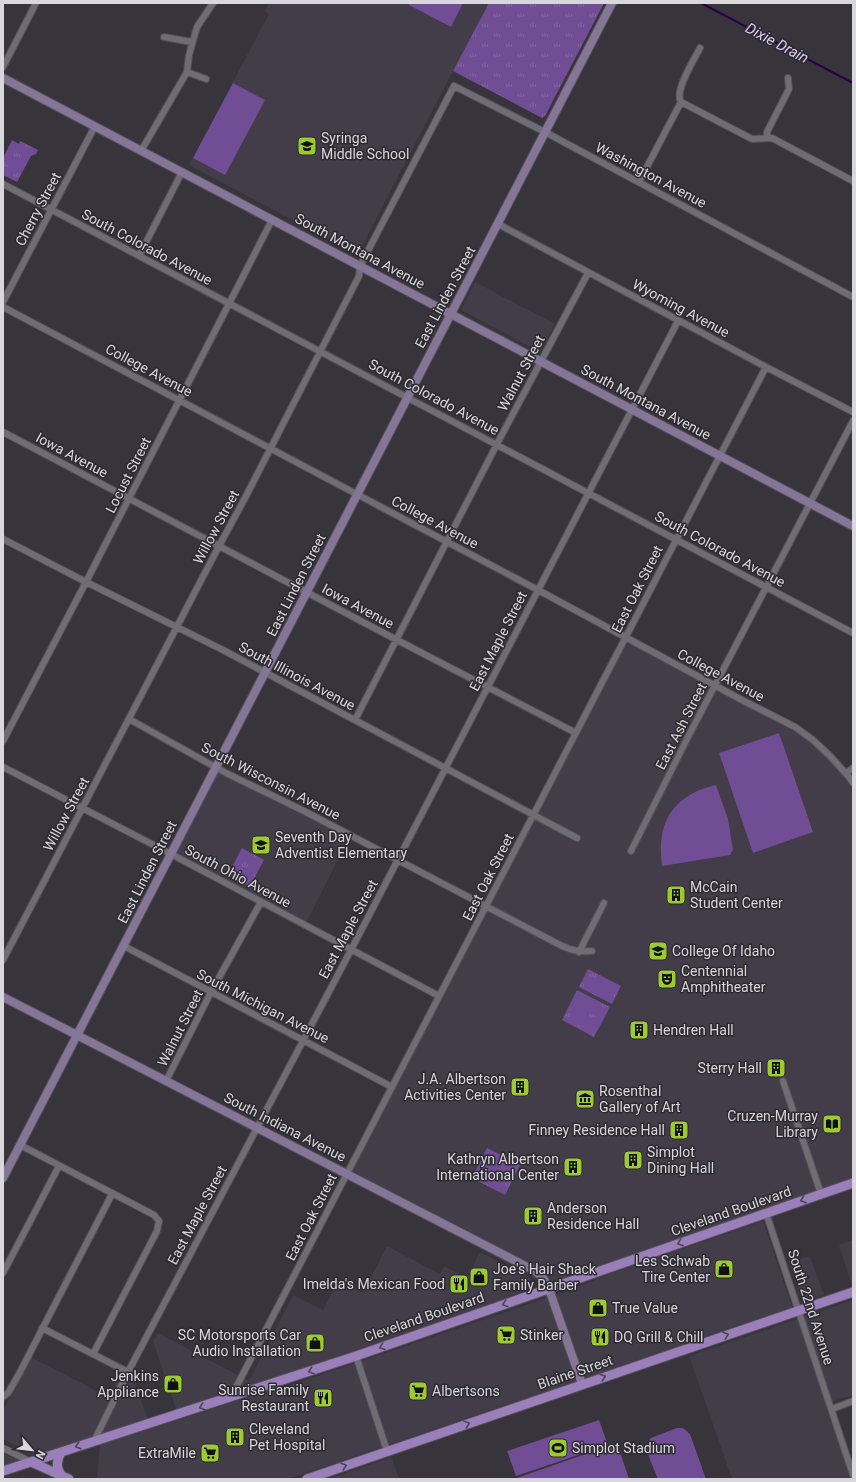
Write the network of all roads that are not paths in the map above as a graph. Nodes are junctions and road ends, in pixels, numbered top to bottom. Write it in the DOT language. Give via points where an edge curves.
graph roads {
  1 [pos="36,3"];
  2 [pos="213,3"];
  3 [pos="612,3"];
  4 [pos="164,37"];
  5 [pos="192,42"];
  6 [pos="700,48"];
  7 [pos="3,66"];
  8 [pos="187,72"];
  9 [pos="3,78"];
  10 [pos="788,78"];
  11 [pos="206,79"];
  12 [pos="680,101"];
  13 [pos="445,102"];
  14 [pos="95,126"];
  15 [pos="545,132"];
  16 [pos="767,137"];
  17 [pos="141,151"];
  18 [pos="182,172"];
  19 [pos="853,181"];
  20 [pos="639,182"];
  21 [pos="3,184"];
  22 [pos="51,210"];
  23 [pos="272,220"];
  24 [pos="498,224"];
  25 [pos="139,256"];
  26 [pos="360,266"];
  27 [pos="588,273"];
  28 [pos="853,297"];
  29 [pos="3,302"];
  30 [pos="230,304"];
  31 [pos="3,307"];
  32 [pos="451,314"];
  33 [pos="678,320"];
  34 [pos="320,351"];
  35 [pos="541,361"];
  36 [pos="766,367"];
  37 [pos="408,397"];
  38 [pos="180,400"];
  39 [pos="632,409"];
  40 [pos="853,412"];
  41 [pos="853,421"];
  42 [pos="3,432"];
  43 [pos="497,444"];
  44 [pos="270,448"];
  45 [pos="720,456"];
  46 [pos="588,493"];
  47 [pos="358,495"];
  48 [pos="129,499"];
  49 [pos="810,503"];
  50 [pos="853,526"];
  51 [pos="3,539"];
  52 [pos="676,540"];
  53 [pos="447,542"];
  54 [pos="219,546"];
  55 [pos="86,582"];
  56 [pos="766,587"];
  57 [pos="538,590"];
  58 [pos="307,593"];
  59 [pos="177,627"];
  60 [pos="853,633"];
  61 [pos="626,637"];
  62 [pos="397,640"];
  63 [pos="265,673"];
  64 [pos="715,686"];
  65 [pos="487,688"];
  66 [pos="129,719"];
  67 [pos="356,720"];
  68 [pos="576,733"];
  69 [pos="3,740"];
  70 [pos="3,767"];
  71 [pos="216,767"];
  72 [pos="445,768"];
  73 [pos="853,768"];
  74 [pos="846,773"];
  75 [pos="853,783"];
  76 [pos="83,808"];
  77 [pos="533,815"];
  78 [pos="578,838"];
  79 [pos="631,851"];
  80 [pos="171,854"];
  81 [pos="397,860"];
  82 [pos="261,902"];
  83 [pos="604,903"];
  84 [pos="486,906"];
  85 [pos="124,946"];
  86 [pos="351,950"];
  87 [pos="592,951"];
  88 [pos="579,952"];
  89 [pos="3,960"];
  90 [pos="211,992"];
  91 [pos="439,996"];
  92 [pos="3,997"];
  93 [pos="78,1035"];
  94 [pos="304,1040"];
  95 [pos="166,1081"];
  96 [pos="783,1081"];
  97 [pos="392,1087"];
  98 [pos="257,1128"];
  99 [pos="20,1145"];
  100 [pos="59,1166"];
  101 [pos="347,1173"];
  102 [pos="3,1178"];
  103 [pos="853,1183"];
  104 [pos="112,1194"];
  105 [pos="821,1194"];
  106 [pos="766,1213"];
  107 [pos="3,1273"];
  108 [pos="549,1288"];
  109 [pos="853,1292"];
  110 [pos="799,1310"];
  111 [pos="42,1328"];
  112 [pos="93,1354"];
  113 [pos="356,1356"];
  114 [pos="128,1372"];
  115 [pos="582,1384"];
  116 [pos="3,1397"];
  117 [pos="231,1397"];
  118 [pos="853,1401"];
  119 [pos="832,1409"];
  120 [pos="94,1441"];
  121 [pos="3,1448"];
  122 [pos="62,1452"];
  123 [pos="387,1452"];
  124 [pos="31,1462"];
  125 [pos="3,1471"];
  126 [pos="853,1475"];
  127 [pos="65,1477"];
  128 [pos="307,1479"];
  1 -- 7 [label="street"];
  2 -- 5 [label="street" via="197,27"];
  3 -- 15 [label="main road, East Linden Street"];
  4 -- 5 [label="street"];
  5 -- 8 [label="street"];
  6 -- 12 [label="street" via="679,90"];
  8 -- 11 [label="street"];
  8 -- 17 [label="street"];
  9 -- 14 [label="main road, South Montana Avenue"];
  10 -- 16 [label="street" via="789,89 767,132"];
  12 -- 16 [label="street" via="752,139"];
  12 -- 20 [label="street"];
  13 -- 15 [label="street, Washington Avenue" via="454,86"];
  13 -- 26 [label="street, Willow Street"];
  14 -- 17 [label="main road, South Montana Avenue"];
  14 -- 22 [label="street, Cherry Street"];
  15 -- 20 [label="street, Washington Avenue"];
  15 -- 24 [label="main road, East Linden Street"];
  16 -- 19 [label="street"];
  17 -- 18 [label="main road, South Montana Avenue"];
  18 -- 23 [label="main road, South Montana Avenue"];
  18 -- 25 [label="street"];
  20 -- 28 [label="street, Washington Avenue"];
  21 -- 22 [label="street, South Colorado Avenue"];
  22 -- 25 [label="street, South Colorado Avenue"];
  22 -- 29 [label="street, Cherry Street"];
  23 -- 26 [label="main road, South Montana Avenue"];
  23 -- 30 [label="street, Locust Street"];
  24 -- 27 [label="street, Wyoming Avenue"];
  24 -- 32 [label="main road, East Linden Street"];
  25 -- 30 [label="street, South Colorado Avenue"];
  26 -- 32 [label="main road, South Montana Avenue"];
  26 -- 34 [label="street, Willow Street" via="359,276"];
  27 -- 33 [label="street, Wyoming Avenue"];
  27 -- 35 [label="street, Walnut Street"];
  30 -- 34 [label="street, South Colorado Avenue"];
  30 -- 38 [label="street, Locust Street"];
  31 -- 38 [label="street, College Avenue"];
  32 -- 35 [label="main road, South Montana Avenue"];
  32 -- 37 [label="main road, East Linden Street"];
  33 -- 36 [label="street, Wyoming Avenue"];
  33 -- 39 [label="street, East Maple Street"];
  34 -- 37 [label="street, South Colorado Avenue"];
  34 -- 44 [label="street, Willow Street"];
  35 -- 39 [label="main road, South Montana Avenue"];
  35 -- 43 [label="street, Walnut Street"];
  36 -- 40 [label="street, Wyoming Avenue"];
  36 -- 45 [label="street, East Oak Street"];
  37 -- 43 [label="street, South Colorado Avenue"];
  37 -- 47 [label="main road, East Linden Street"];
  38 -- 44 [label="street, College Avenue"];
  38 -- 48 [label="street, Locust Street"];
  39 -- 45 [label="main road, South Montana Avenue"];
  39 -- 46 [label="street, East Maple Street"];
  41 -- 49 [label="street, East Ash Street"];
  42 -- 48 [label="street, Iowa Avenue"];
  43 -- 46 [label="street, South Colorado Avenue"];
  43 -- 53 [label="street, Walnut Street"];
  44 -- 47 [label="street, College Avenue"];
  44 -- 54 [label="street, Willow Street"];
  45 -- 49 [label="main road, South Montana Avenue"];
  45 -- 52 [label="street, East Oak Street"];
  46 -- 52 [label="street, South Colorado Avenue"];
  46 -- 57 [label="street, East Maple Street"];
  47 -- 53 [label="street, College Avenue"];
  47 -- 58 [label="main road, East Linden Street"];
  48 -- 54 [label="street, Iowa Avenue"];
  48 -- 55 [label="street, Locust Street"];
  49 -- 50 [label="main road, South Montana Avenue"];
  49 -- 56 [label="street, East Ash Street"];
  51 -- 55 [label="street, South Illinois Avenue"];
  52 -- 56 [label="street, South Colorado Avenue"];
  52 -- 61 [label="street, East Oak Street"];
  53 -- 57 [label="street, College Avenue"];
  53 -- 62 [label="street, Walnut Street"];
  54 -- 58 [label="street, Iowa Avenue"];
  54 -- 59 [label="street, Willow Street"];
  55 -- 59 [label="street, South Illinois Avenue"];
  55 -- 69 [label="street, Locust Street"];
  56 -- 60 [label="street, South Colorado Avenue"];
  56 -- 64 [label="street, East Ash Street"];
  57 -- 61 [label="street, College Avenue"];
  57 -- 65 [label="street, East Maple Street"];
  58 -- 62 [label="street, Iowa Avenue"];
  58 -- 63 [label="main road, East Linden Street"];
  59 -- 63 [label="street, South Illinois Avenue"];
  59 -- 66 [label="street, Willow Street"];
  61 -- 64 [label="street, College Avenue"];
  61 -- 68 [label="street, East Oak Street"];
  62 -- 65 [label="street, Iowa Avenue"];
  62 -- 67 [label="street, Walnut Street"];
  63 -- 67 [label="street, South Illinois Avenue"];
  63 -- 71 [label="main road, East Linden Street"];
  64 -- 74 [label="street, College Avenue" via="795,727 813,740"];
  64 -- 79 [label="street, East Ash Street"];
  65 -- 68 [label="street, Iowa Avenue"];
  65 -- 72 [label="street, East Maple Street"];
  66 -- 71 [label="street, South Wisconsin Avenue"];
  66 -- 76 [label="street, Willow Street"];
  67 -- 72 [label="street, South Illinois Avenue"];
  68 -- 77 [label="street, East Oak Street"];
  70 -- 76 [label="street, South Ohio Avenue"];
  71 -- 80 [label="main road, East Linden Street"];
  71 -- 81 [label="street, South Wisconsin Avenue"];
  72 -- 77 [label="street, South Illinois Avenue"];
  72 -- 81 [label="street, East Maple Street"];
  73 -- 74 [label="street"];
  74 -- 75 [label="street, College Avenue"];
  76 -- 80 [label="street, South Ohio Avenue"];
  76 -- 89 [label="street, Willow Street"];
  77 -- 78 [label="street, South Illinois Avenue"];
  77 -- 84 [label="street, East Oak Street"];
  80 -- 82 [label="street, South Ohio Avenue"];
  80 -- 85 [label="main road, East Linden Street"];
  81 -- 84 [label="street, South Wisconsin Avenue"];
  81 -- 86 [label="street, East Maple Street"];
  82 -- 86 [label="street, South Ohio Avenue"];
  82 -- 90 [label="street, Walnut Street"];
  83 -- 88 [label="street"];
  84 -- 88 [label="street, South Wisconsin Avenue" via="570,950"];
  84 -- 91 [label="street, East Oak Street"];
  85 -- 90 [label="street, South Michigan Avenue"];
  85 -- 93 [label="main road, East Linden Street"];
  86 -- 91 [label="street, South Ohio Avenue"];
  86 -- 94 [label="street, East Maple Street"];
  87 -- 88 [label="street"];
  90 -- 94 [label="street, South Michigan Avenue"];
  90 -- 95 [label="street, Walnut Street"];
  91 -- 97 [label="street, East Oak Street"];
  92 -- 93 [label="main road, South Indiana Avenue"];
  93 -- 95 [label="main road, South Indiana Avenue"];
  93 -- 99 [label="main road, East Linden Street"];
  94 -- 97 [label="street, South Michigan Avenue"];
  94 -- 98 [label="street, East Maple Street"];
  95 -- 98 [label="main road, South Indiana Avenue"];
  96 -- 105 [label="street"];
  97 -- 101 [label="street, East Oak Street"];
  98 -- 101 [label="main road, South Indiana Avenue"];
  98 -- 114 [label="street, East Maple Street"];
  99 -- 100 [label="street"];
  99 -- 102 [label="main road, East Linden Street"];
  100 -- 104 [label="street"];
  100 -- 107 [label="street"];
  101 -- 108 [label="main road, South Indiana Avenue" via="535,1271"];
  101 -- 117 [label="street, East Oak Street"];
  103 -- 105 [label="main road, Cleveland Boulevard"];
  104 -- 111 [label="street"];
  104 -- 112 [label="street" via="154,1215 159,1224"];
  105 -- 106 [label="main road, Cleveland Boulevard, one-way"];
  106 -- 108 [label="main road, Cleveland Boulevard, one-way"];
  106 -- 110 [label="street, South 22nd Avenue"];
  108 -- 113 [label="main road, Cleveland Boulevard, one-way"];
  108 -- 115 [label="main road, South Indiana Avenue"];
  109 -- 110 [label="main road, Blaine Street"];
  115 -- 110 [label="main road, Blaine Street, one-way"];
  110 -- 119 [label="street, South 22nd Avenue"];
  111 -- 112 [label="street"];
  111 -- 116 [label="street" via="8,1393"];
  112 -- 114 [label="street"];
  113 -- 117 [label="main road, Cleveland Boulevard, one-way"];
  113 -- 123 [label="street"];
  114 -- 120 [label="street, East Maple Street"];
  123 -- 115 [label="main road, Blaine Street, one-way"];
  117 -- 120 [label="main road, Cleveland Boulevard, one-way"];
  118 -- 119 [label="street"];
  119 -- 126 [label="street, South 22nd Avenue"];
  120 -- 122 [label="main road, Cleveland Boulevard, one-way"];
  121 -- 124 [label="street"];
  122 -- 124 [label="main road, Cleveland Boulevard"];
  122 -- 127 [label="main road" via="57,1466"];
  128 -- 123 [label="main road, Blaine Street, one-way"];
  124 -- 125 [label="main road, Cleveland Boulevard"];
  124 -- 127 [label="main road"];
}
